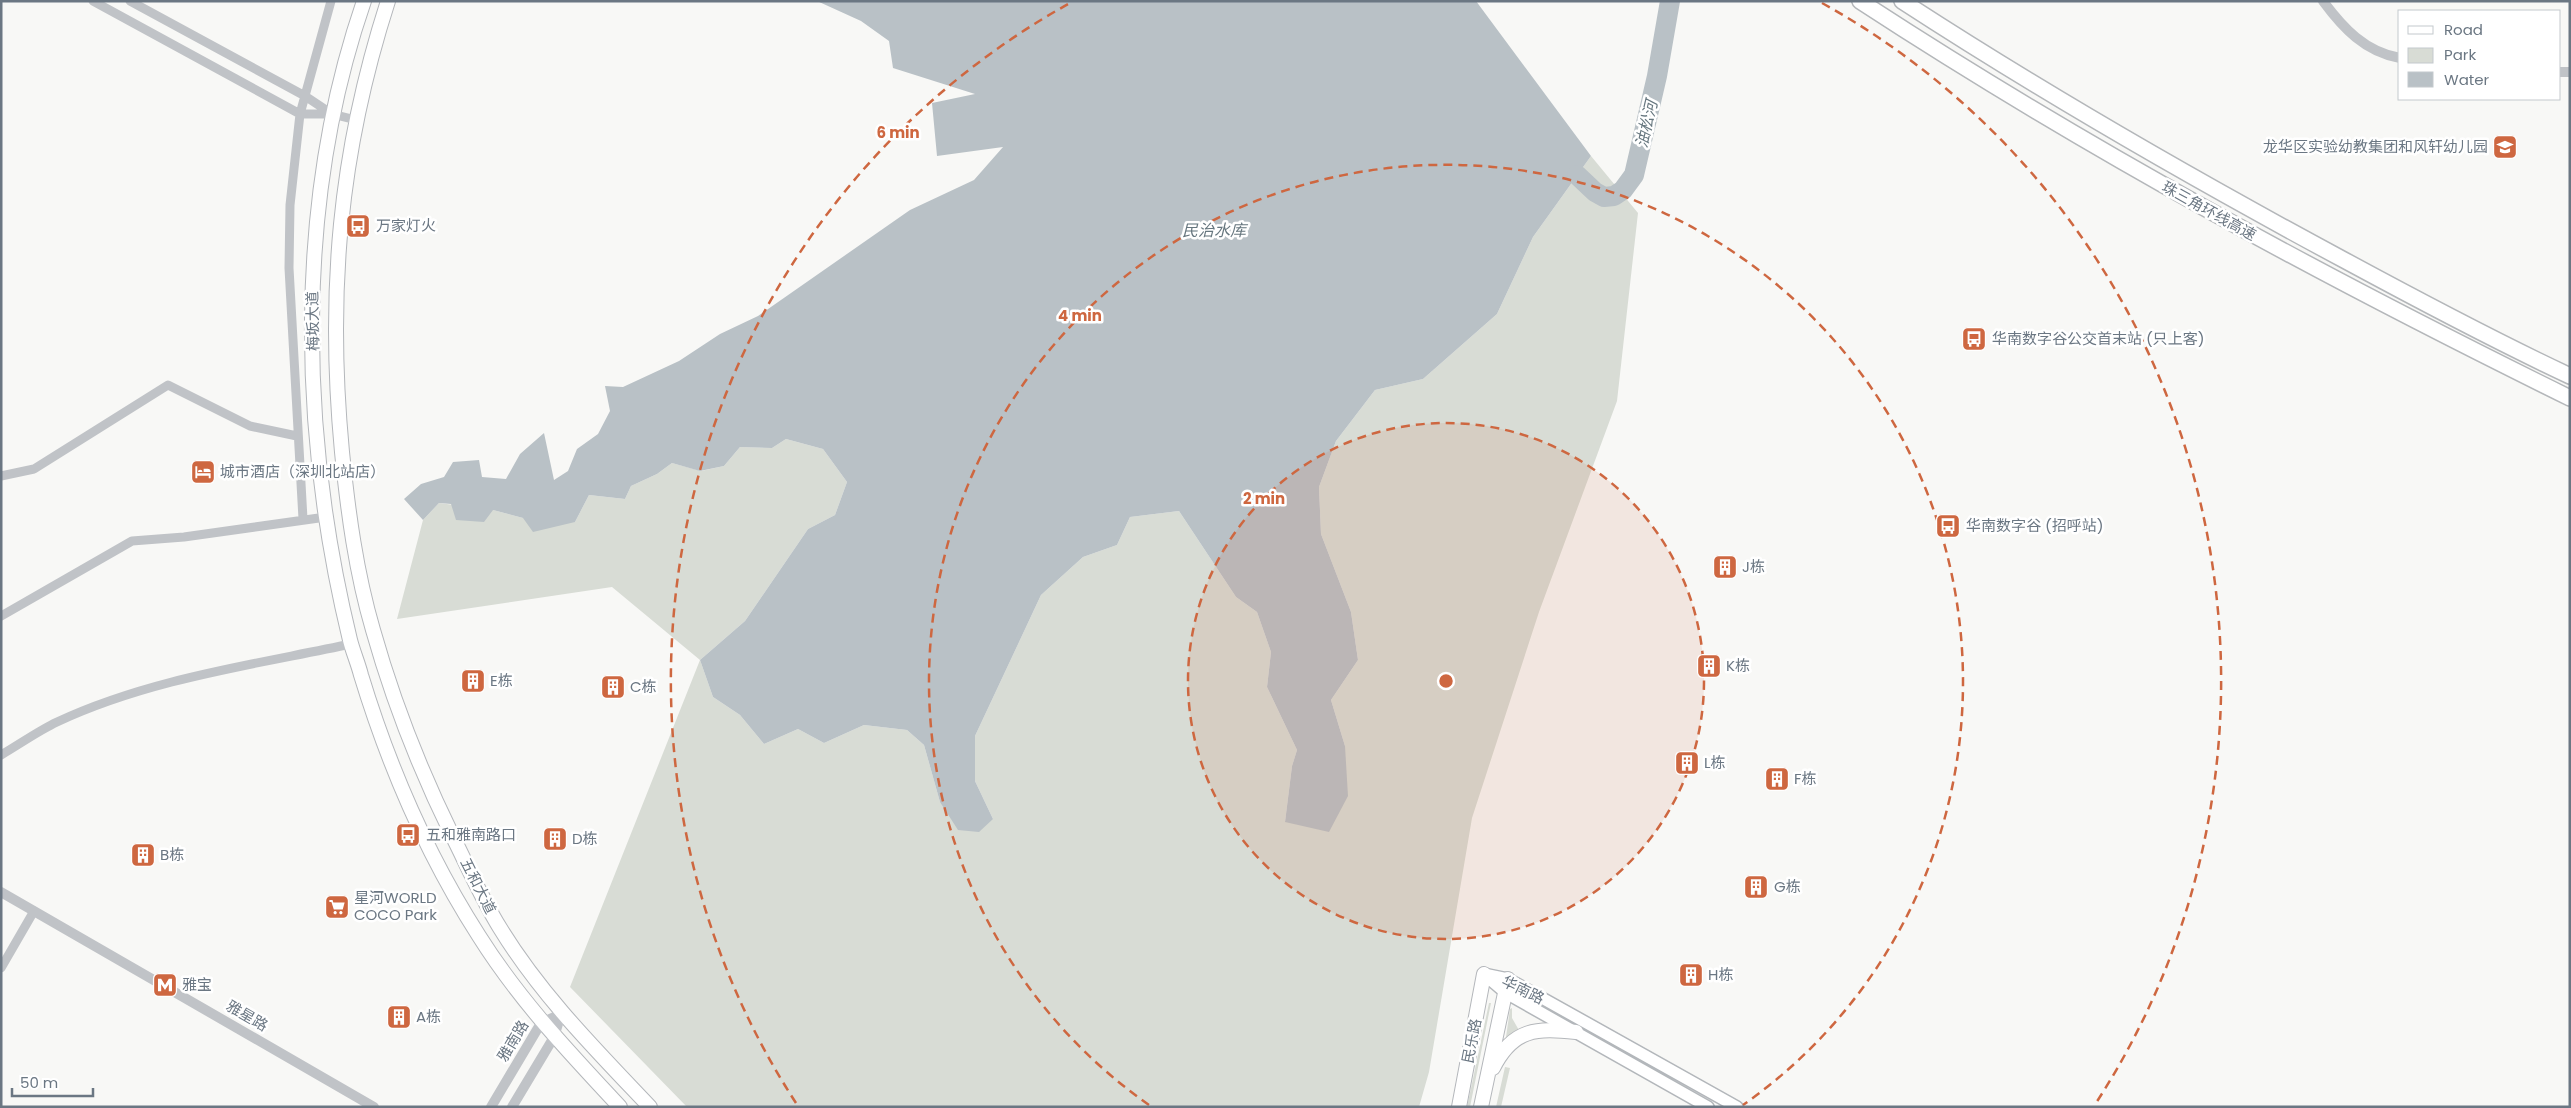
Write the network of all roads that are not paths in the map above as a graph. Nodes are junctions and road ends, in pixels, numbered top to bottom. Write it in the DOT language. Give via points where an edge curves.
graph roads {
  1 [pos="93,1"];
  2 [pos="130,1"];
  3 [pos="331,1"];
  4 [pos="364,1"];
  5 [pos="388,1"];
  6 [pos="1860,1"];
  7 [pos="1902,1"];
  8 [pos="2323,1"];
  9 [pos="2398,57"];
  10 [pos="305,96"];
  11 [pos="300,114"];
  12 [pos="332,114"];
  13 [pos="356,120"];
  14 [pos="2570,376"];
  15 [pos="2570,398"];
  16 [pos="297,436"];
  17 [pos="1,476"];
  18 [pos="326,517"];
  19 [pos="303,519"];
  20 [pos="1,616"];
  21 [pos="372,627"];
  22 [pos="351,644"];
  23 [pos="1,754"];
  24 [pos="1,892"];
  25 [pos="34,911"];
  26 [pos="1,968"];
  27 [pos="1484,974"];
  28 [pos="1507,986"];
  29 [pos="561,1014"];
  30 [pos="541,1023"];
  31 [pos="1576,1032"];
  32 [pos="554,1037"];
  33 [pos="1488,1077"];
  34 [pos="374,1107"];
  35 [pos="491,1107"];
  36 [pos="512,1107"];
  37 [pos="620,1107"];
  38 [pos="650,1107"];
  39 [pos="1459,1107"];
  40 [pos="1482,1107"];
  41 [pos="1708,1107"];
  42 [pos="1737,1107"];
  1 -- 11 [label="street"];
  2 -- 10 [label="street"];
  3 -- 10 [label="street"];
  4 -- 12 [label="main road, 梅坂大道" via="350,40"];
  5 -- 13 [label="main road, 梅坂大道" via="371,53"];
  6 -- 15 [label="highway, 珠三角环线高速" via="1971,73 2151,179 2411,320"];
  7 -- 14 [label="highway, 珠三角环线高速" via="1981,53 2244,206"];
  8 -- 9 [label="street" via="2360,42"];
  10 -- 11 [label="street"];
  10 -- 12 [label="street"];
  11 -- 12 [label="street"];
  11 -- 16 [label="street" via="290,205 289,268"];
  12 -- 13 [label="street"];
  12 -- 18 [label="main road, 梅坂大道" via="318,198 312,278 317,421"];
  13 -- 21 [label="main road, 梅坂大道" via="342,199 336,282 336,350 346,494 357,564"];
  16 -- 17 [label="street" via="250,426 168,385 34,469"];
  16 -- 19 [label="street"];
  18 -- 19 [label="street"];
  18 -- 22 [label="main road, 梅坂大道"];
  19 -- 20 [label="street" via="184,537 132,541"];
  21 -- 29 [label="main road, 五和大道" via="410,742 461,854 499,927"];
  22 -- 23 [label="street" via="176,680 57,722"];
  22 -- 30 [label="main road, 五和大道" via="409,808 479,936"];
  24 -- 25 [label="street, 雅星路"];
  25 -- 26 [label="street"];
  25 -- 34 [label="street, 雅星路"];
  27 -- 28 [label="main road, 华南路"];
  27 -- 39 [label="main road, 民乐路"];
  28 -- 31 [label="main road, 华南路"];
  28 -- 33 [label="main road, 民乐路"];
  28 -- 42 [label="main road, 华南路"];
  29 -- 30 [label="street, 雅南路"];
  29 -- 32 [label="street"];
  29 -- 38 [label="main road, 五和大道"];
  30 -- 32 [label="main road, 五和大道"];
  30 -- 35 [label="street, 雅南路"];
  31 -- 33 [label="main road" via="1545,1029 1522,1036 1503,1052"];
  31 -- 41 [label="main road, 华南路"];
  32 -- 36 [label="street"];
  32 -- 37 [label="main road, 五和大道"];
  33 -- 40 [label="main road, 民乐路"];
}
